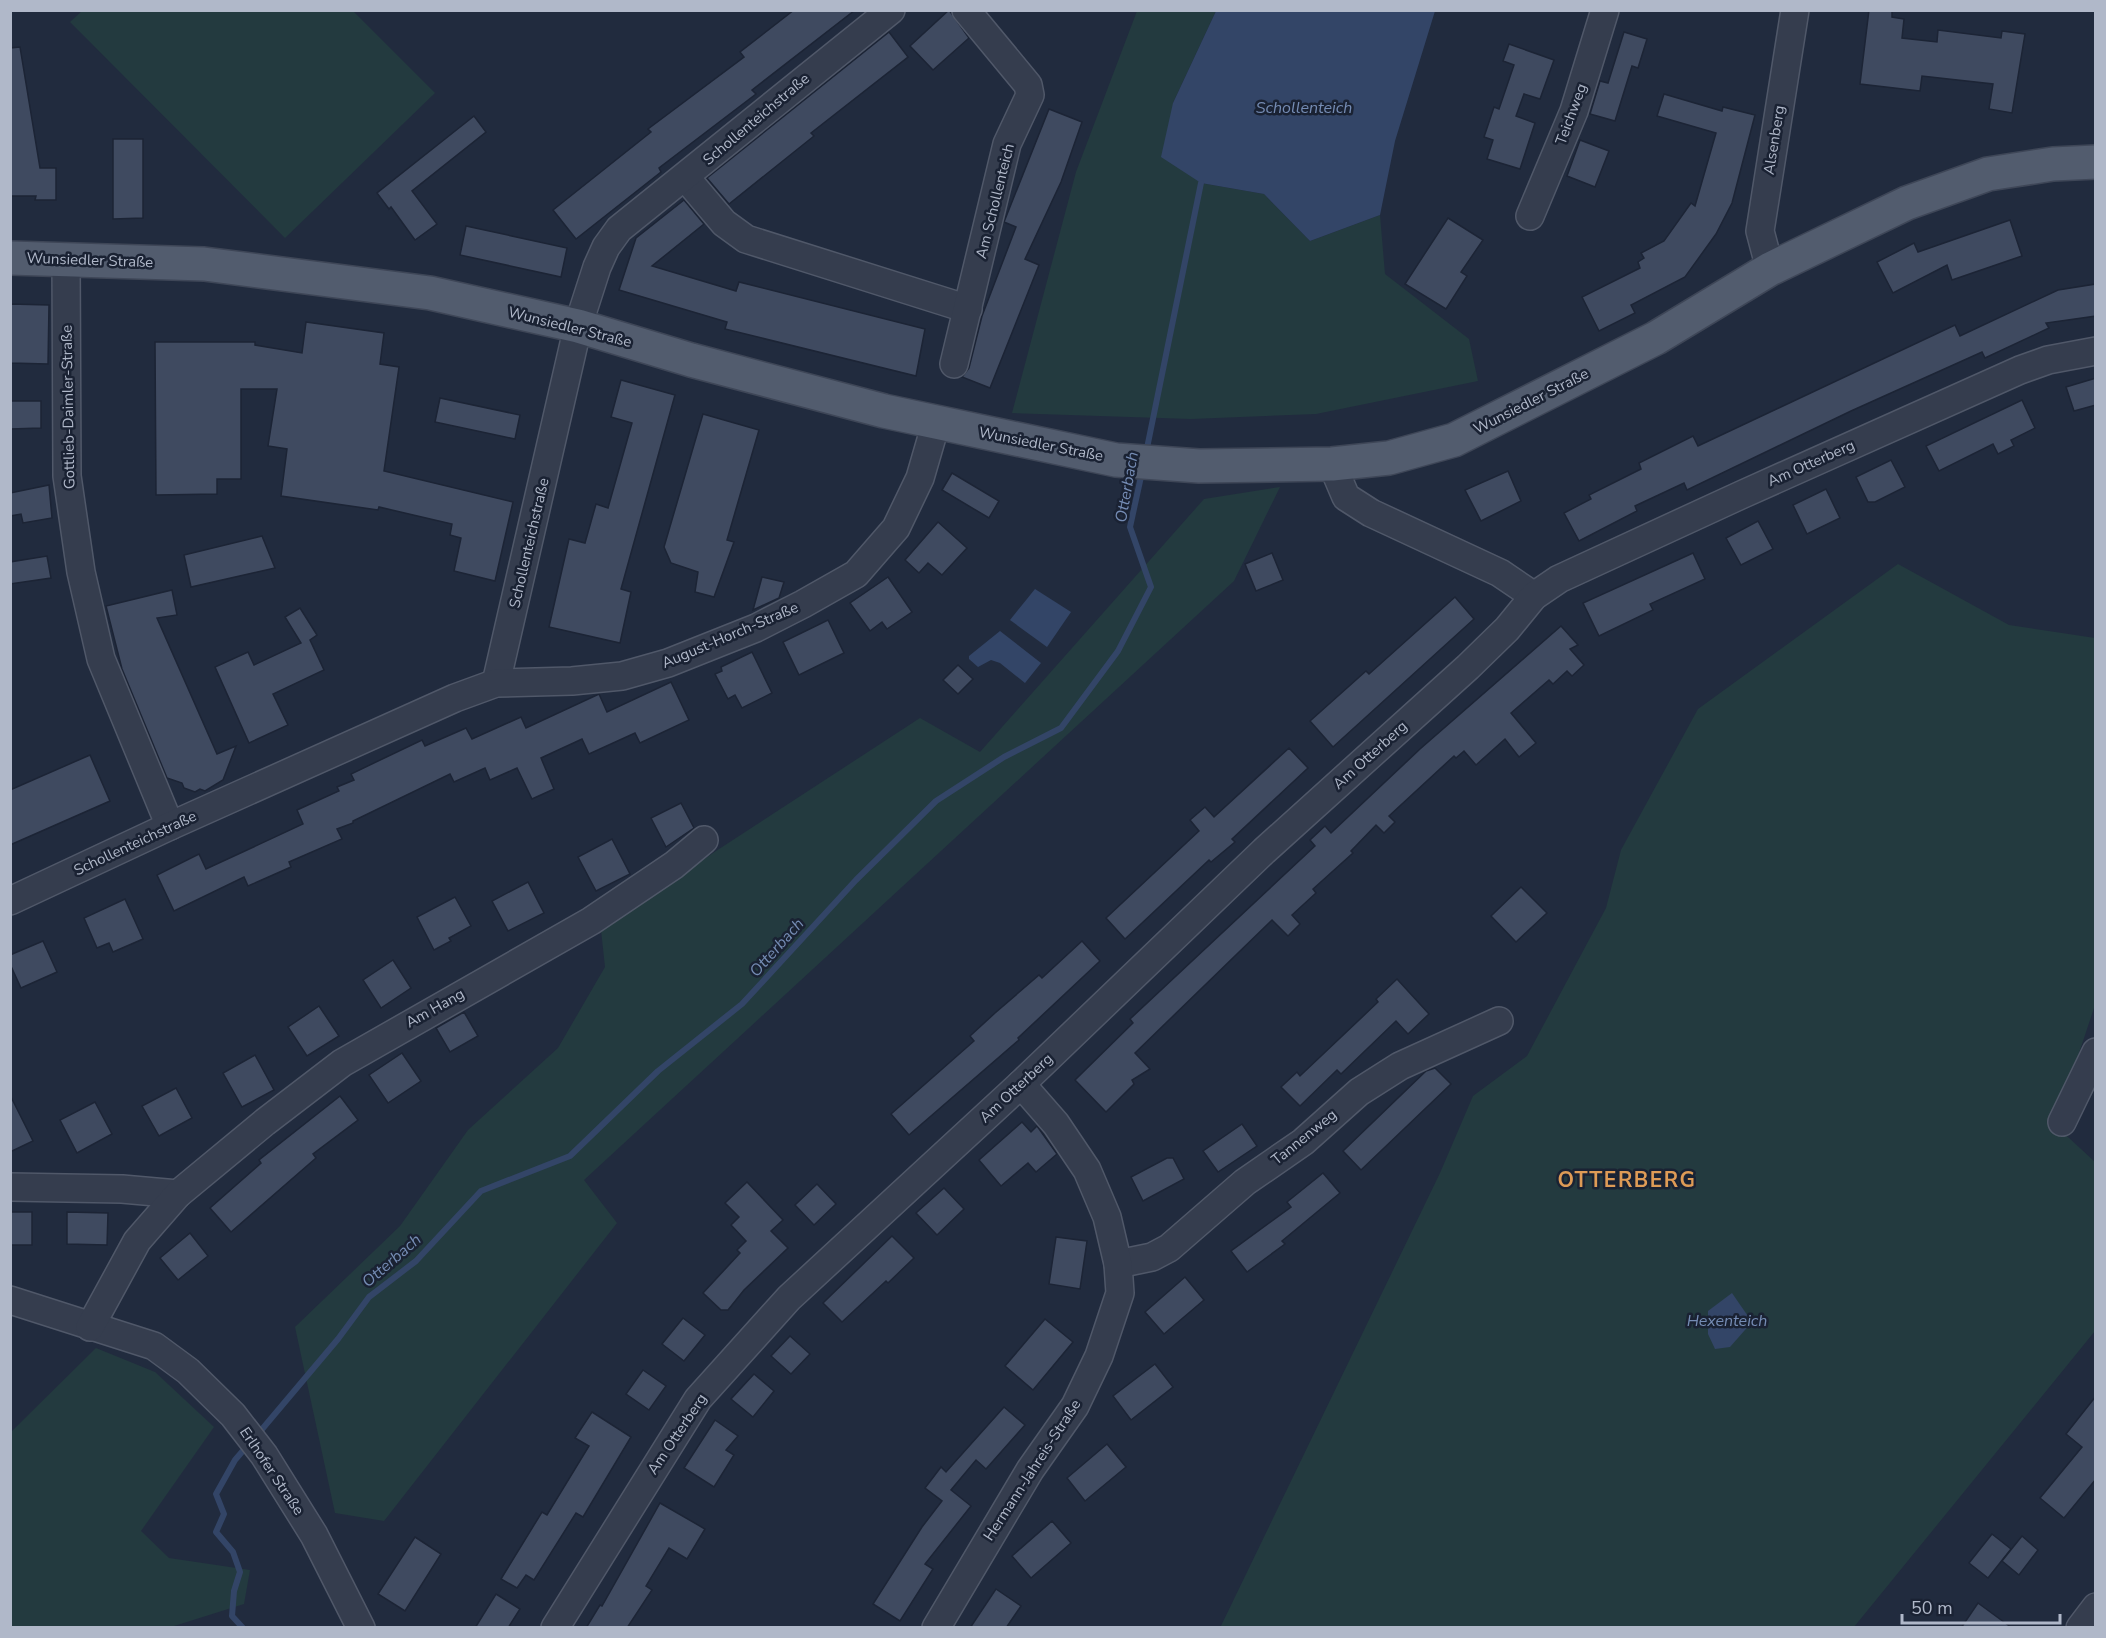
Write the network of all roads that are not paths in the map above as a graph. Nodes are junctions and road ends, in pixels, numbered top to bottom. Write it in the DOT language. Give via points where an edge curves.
graph roads {
  1 [pos="891,10"];
  2 [pos="966,10"];
  3 [pos="1605,10"];
  4 [pos="1795,10"];
  5 [pos="2096,162"];
  6 [pos="686,178"];
  7 [pos="1530,216"];
  8 [pos="10,258"];
  9 [pos="66,259"];
  10 [pos="1770,270"];
  11 [pos="968,309"];
  12 [pos="578,327"];
  13 [pos="2096,351"];
  14 [pos="954,364"];
  15 [pos="936,423"];
  16 [pos="1332,464"];
  17 [pos="1534,596"];
  18 [pos="496,683"];
  19 [pos="170,826"];
  20 [pos="704,840"];
  21 [pos="10,901"];
  22 [pos="1499,1021"];
  23 [pos="2096,1052"];
  24 [pos="1021,1084"];
  25 [pos="2062,1122"];
  26 [pos="10,1186"];
  27 [pos="178,1194"];
  28 [pos="1118,1263"];
  29 [pos="10,1300"];
  30 [pos="90,1327"];
  31 [pos="2096,1607"];
  32 [pos="361,1628"];
  33 [pos="555,1628"];
  34 [pos="936,1628"];
  35 [pos="2080,1628"];
  1 -- 6 [label="street, Schollenteichstraße"];
  2 -- 11 [label="street, Am Schollenteich" via="1028,85 1030,95 1008,144"];
  3 -- 7 [label="street, Teichweg" via="1574,111"];
  4 -- 10 [label="street, Alsenberg" via="1760,231"];
  5 -- 10 [label="main road, Wunsiedler Straße" via="1988,174 1907,203"];
  6 -- 11 [label="street" via="724,223 746,239"];
  6 -- 12 [label="street, Schollenteichstraße" via="619,229 606,247"];
  8 -- 9 [label="main road, Wunsiedler Straße"];
  9 -- 12 [label="main road, Wunsiedler Straße" via="204,264 327,279 430,293"];
  9 -- 19 [label="street, Gottlieb-Daimler-Straße" via="67,476 81,572 101,658"];
  10 -- 16 [label="main road, Wunsiedler Straße" via="1656,338 1455,440 1389,458"];
  11 -- 14 [label="street, Am Schollenteich"];
  12 -- 15 [label="main road, Wunsiedler Straße"];
  12 -- 18 [label="street, Schollenteichstraße"];
  13 -- 17 [label="street, Am Otterberg" via="2020,370 1719,504 1559,579"];
  15 -- 16 [label="main road, Wunsiedler Straße" via="1116,459 1199,466"];
  15 -- 18 [label="street, August-Horch-Straße" via="920,478 896,528 856,574 756,628 668,663 622,676"];
  16 -- 17 [label="street" via="1346,497 1500,573"];
  17 -- 24 [label="street, Am Otterberg" via="1468,667 1264,850"];
  18 -- 19 [label="street, Schollenteichstraße"];
  19 -- 21 [label="street, Schollenteichstraße"];
  20 -- 27 [label="street, Am Hang" via="591,921 342,1063"];
  22 -- 28 [label="street, Tannenweg" via="1376,1081 1303,1142 1245,1182 1168,1248 1152,1257"];
  23 -- 25 [label="street"];
  24 -- 28 [label="street, Hermann-Jahreis-Straße" via="1056,1124 1087,1170 1107,1217"];
  24 -- 33 [label="street, Am Otterberg" via="789,1298 698,1399"];
  26 -- 27 [label="street"];
  27 -- 30 [label="street, Am Hang" via="137,1241"];
  28 -- 34 [label="street, Hermann-Jahreis-Straße" via="1120,1293 1099,1356 1075,1406 1030,1470"];
  29 -- 30 [label="street, Erlhofer Straße"];
  30 -- 32 [label="street, Erlhofer Straße" via="154,1346 188,1371 233,1415 264,1455 314,1535"];
  31 -- 35 [label="street"];
}
